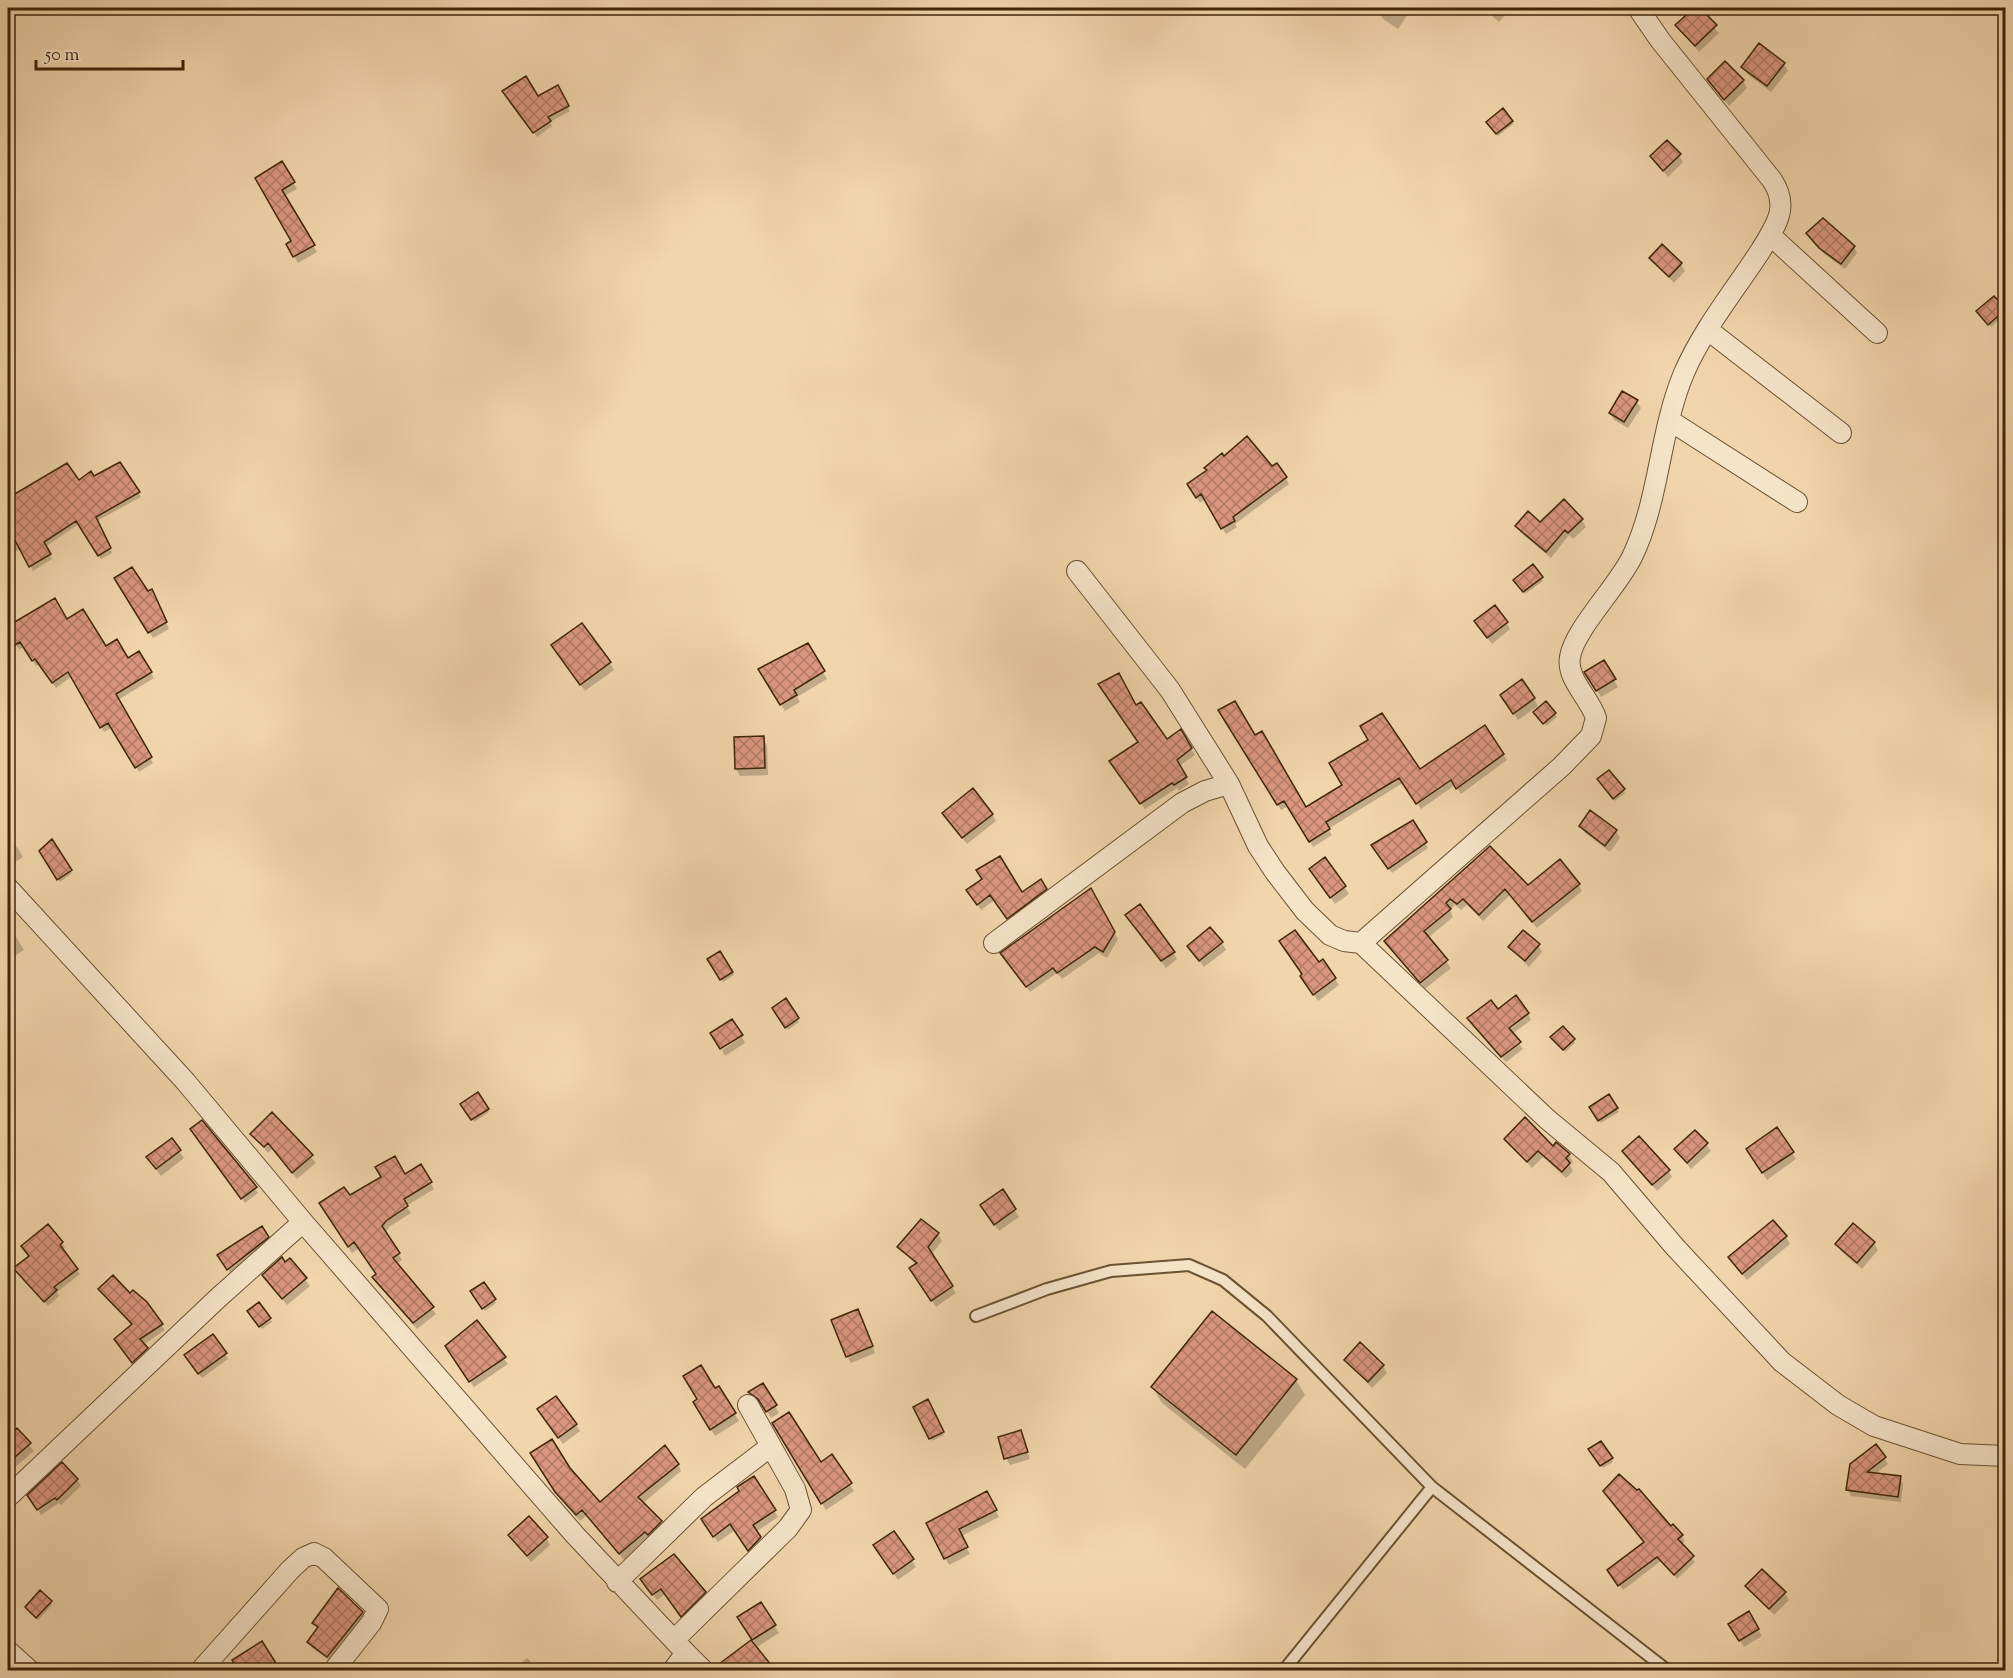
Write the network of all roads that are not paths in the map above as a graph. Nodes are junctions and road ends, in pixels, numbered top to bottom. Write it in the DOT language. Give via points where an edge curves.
graph roads {
  1 [pos="1638,8"];
  2 [pos="1770,235"];
  3 [pos="1708,330"];
  4 [pos="1877,333"];
  5 [pos="1669,420"];
  6 [pos="1841,433"];
  7 [pos="1797,502"];
  8 [pos="1077,571"];
  9 [pos="1229,784"];
  10 [pos="8,888"];
  11 [pos="1361,942"];
  12 [pos="994,943"];
  13 [pos="303,1222"];
  14 [pos="976,1316"];
  15 [pos="748,1405"];
  16 [pos="771,1446"];
  17 [pos="2006,1456"];
  18 [pos="1432,1487"];
  19 [pos="8,1497"];
  20 [pos="617,1582"];
  21 [pos="680,1646"];
  22 [pos="8,1651"];
  23 [pos="30,1671"];
  24 [pos="201,1671"];
  25 [pos="334,1671"];
  26 [pos="673,1671"];
  27 [pos="703,1671"];
  28 [pos="1284,1671"];
  29 [pos="1667,1671"];
  1 -- 2 [label="street" via="1776,187 1783,203"];
  2 -- 3 [label="street"];
  2 -- 4 [label="street"];
  3 -- 5 [label="street" via="1684,373"];
  3 -- 6 [label="street"];
  5 -- 7 [label="street"];
  5 -- 11 [label="street" via="1646,523 1612,591 1570,655 1573,676 1596,718 1591,736"];
  8 -- 9 [label="street" via="1170,690"];
  9 -- 11 [label="street" via="1258,846 1305,911 1330,935"];
  9 -- 12 [label="street" via="1182,803"];
  10 -- 13 [label="street" via="184,1081"];
  11 -- 17 [label="street" via="1547,1119 1611,1172 1782,1362 1838,1405 1874,1426 1960,1454"];
  13 -- 19 [label="street"];
  13 -- 20 [label="street"];
  14 -- 18 [label="lane" via="1047,1289 1111,1271 1189,1265 1223,1280 1267,1316"];
  15 -- 16 [label="street"];
  16 -- 20 [label="street" via="704,1497"];
  16 -- 21 [label="street" via="795,1489 801,1510"];
  18 -- 28 [label="lane"];
  18 -- 29 [label="lane"];
  20 -- 21 [label="street"];
  21 -- 26 [label="street"];
  21 -- 27 [label="street"];
  22 -- 23 [label="street"];
  24 -- 25 [label="street" via="290,1570 314,1553 378,1609"];
}
